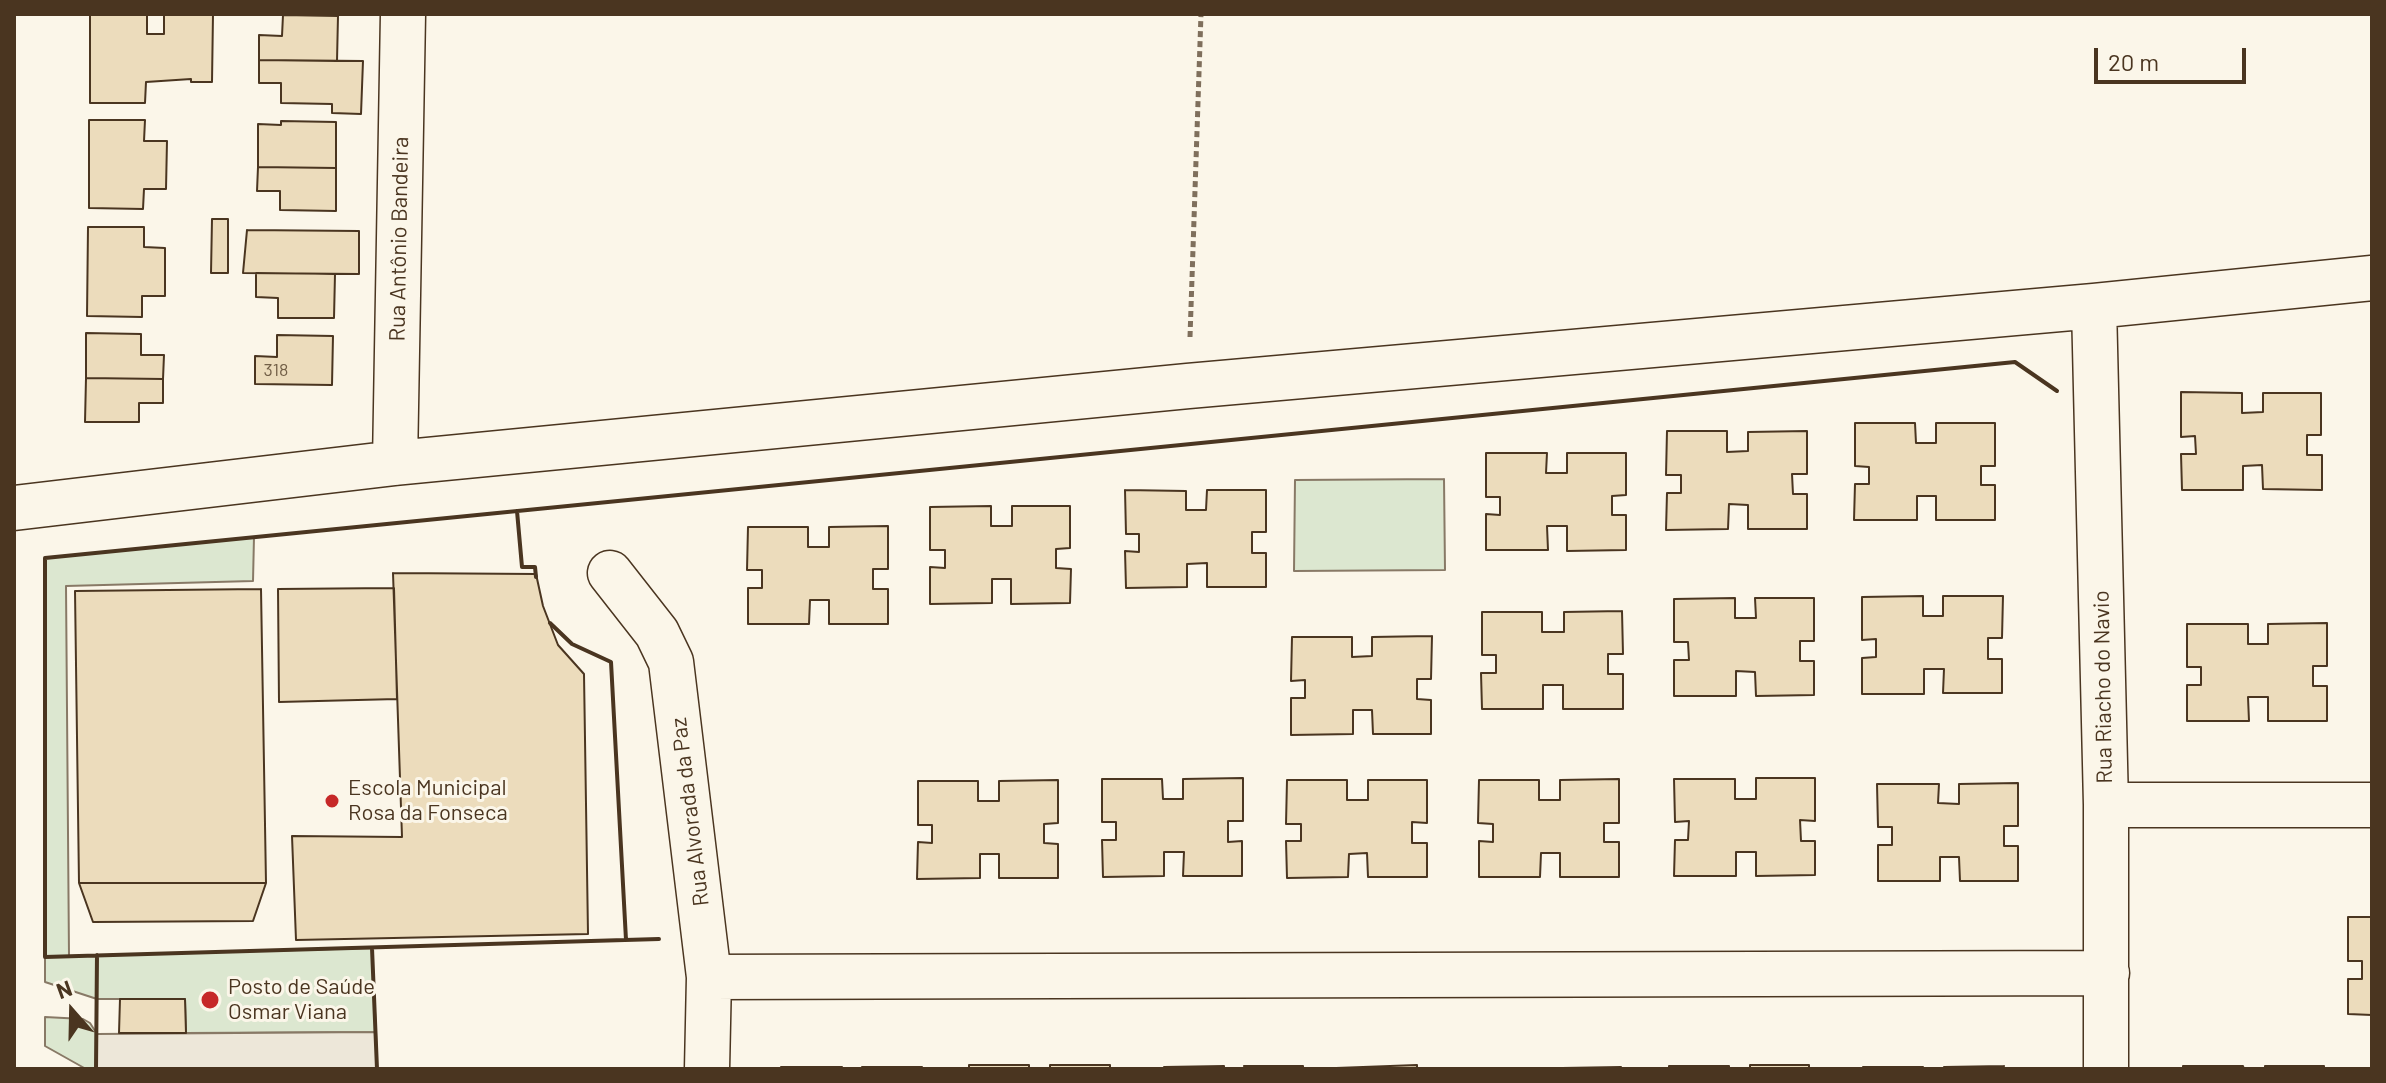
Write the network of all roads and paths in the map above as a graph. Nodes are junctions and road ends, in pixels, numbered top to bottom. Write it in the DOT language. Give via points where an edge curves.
graph roads {
  1 [pos="403,14"];
  2 [pos="1201,14"];
  3 [pos="2372,278"];
  4 [pos="2094,306"];
  5 [pos="1188,386"];
  6 [pos="395,463"];
  7 [pos="14,508"];
  8 [pos="610,573"];
  9 [pos="2106,805"];
  10 [pos="2372,805"];
  11 [pos="2107,973"];
  12 [pos="709,977"];
  13 [pos="707,1069"];
  14 [pos="2106,1069"];
  1 -- 6 [label="street, Rua Antônio Bandeira"];
  2 -- 5 [label="path"];
  3 -- 4 [label="street"];
  4 -- 5 [label="street"];
  4 -- 9 [label="street, Rua Riacho do Navio"];
  5 -- 6 [label="street"];
  6 -- 7 [label="street"];
  8 -- 12 [label="street, Rua Alvorada da Paz" via="657,633 671,662"];
  9 -- 10 [label="street"];
  9 -- 11 [label="street, Rua Riacho do Navio"];
  11 -- 12 [label="street"];
  11 -- 14 [label="street, Rua Riacho do Navio"];
  12 -- 13 [label="street, Rua Alvorada da Paz"];
}
